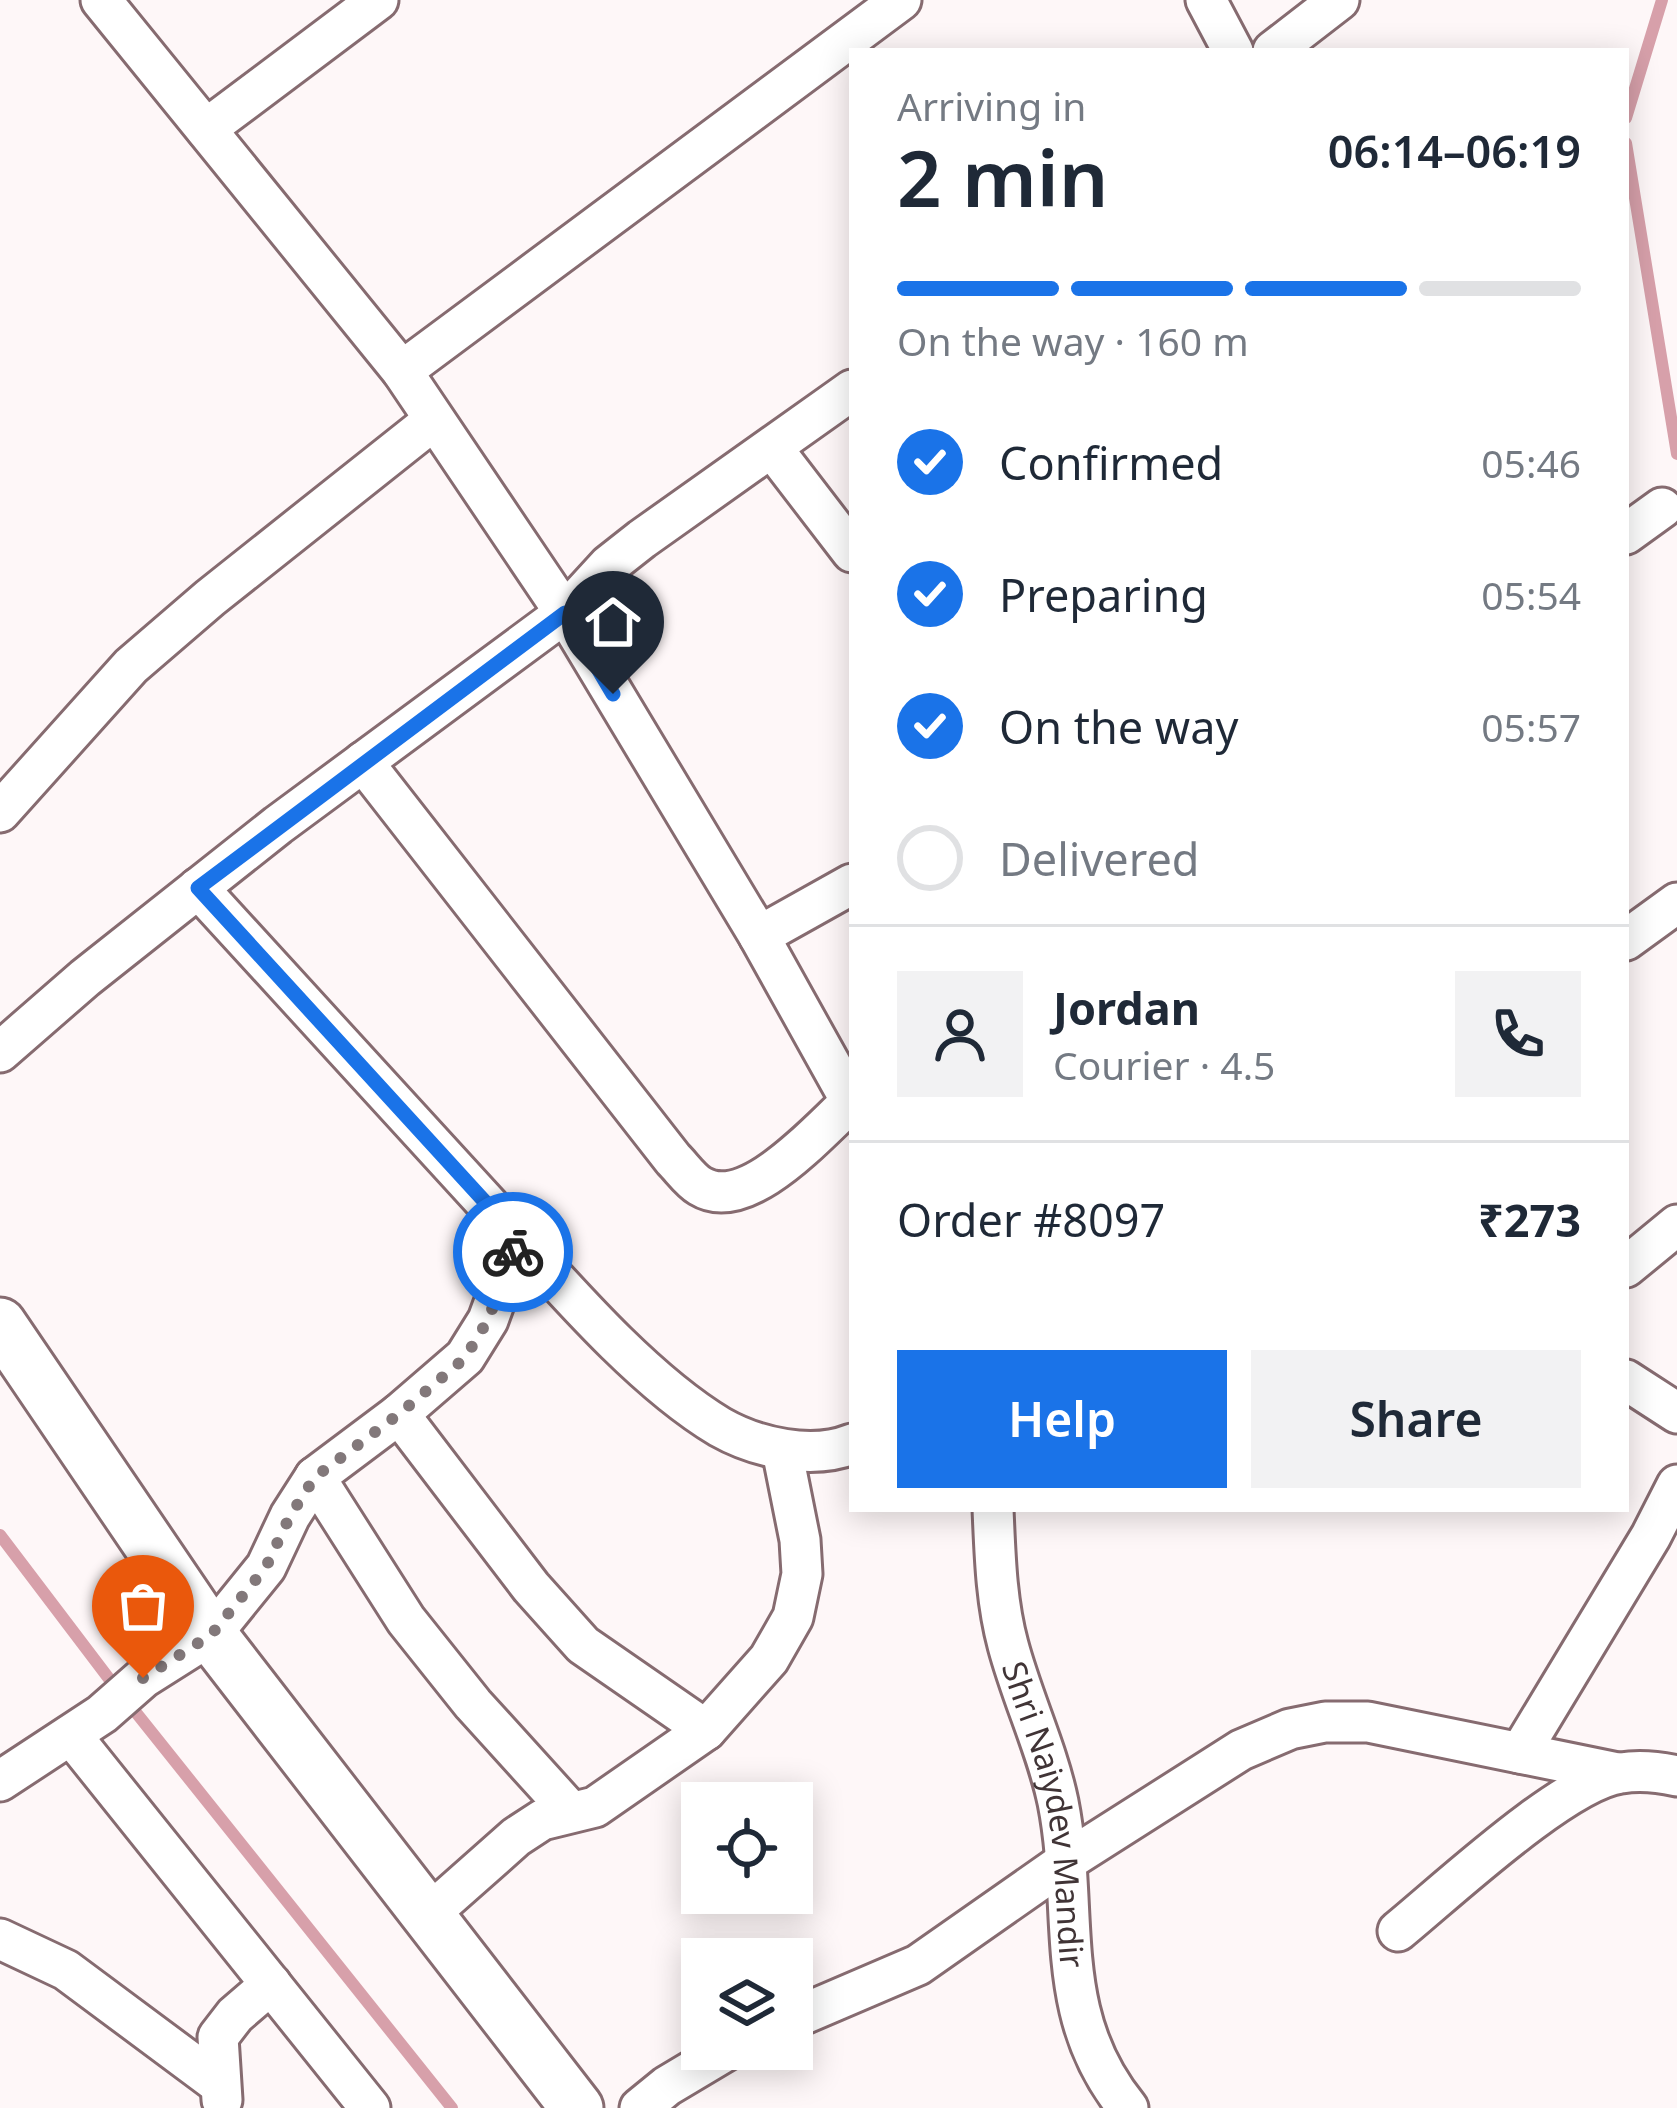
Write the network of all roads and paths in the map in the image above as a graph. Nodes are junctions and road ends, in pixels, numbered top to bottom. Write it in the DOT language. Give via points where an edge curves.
graph roads {
  1 [pos="101,0"];
  2 [pos="378,0"];
  3 [pos="901,0"];
  4 [pos="1206,0"];
  5 [pos="1339,0"];
  6 [pos="1231,48"];
  7 [pos="1277,48"];
  8 [pos="206,129"];
  9 [pos="403,371"];
  10 [pos="849,392"];
  11 [pos="434,419"];
  12 [pos="773,449"];
  13 [pos="1661,508"];
  14 [pos="1629,532"];
  15 [pos="849,548"];
  16 [pos="565,613"];
  17 [pos="363,762"];
  18 [pos="0,812"];
  19 [pos="849,886"];
  20 [pos="198,888"];
  21 [pos="1677,903"];
  22 [pos="759,936"];
  23 [pos="1629,938"];
  24 [pos="0,1052"];
  25 [pos="849,1097"];
  26 [pos="849,1105"];
  27 [pos="1677,1225"];
  28 [pos="518,1238"];
  29 [pos="1629,1265"];
  30 [pos="0,1324"];
  31 [pos="1629,1382"];
  32 [pos="1677,1413"];
  33 [pos="399,1414"];
  34 [pos="849,1445"];
  35 [pos="782,1450"];
  36 [pos="315,1477"];
  37 [pos="1677,1485"];
  38 [pos="993,1512"];
  39 [pos="211,1635"];
  40 [pos="87,1724"];
  41 [pos="706,1730"];
  42 [pos="1520,1753"];
  43 [pos="5,1766"];
  44 [pos="1618,1773"];
  45 [pos="1677,1776"];
  46 [pos="571,1812"];
  47 [pos="1068,1860"];
  48 [pos="428,1915"];
  49 [pos="1398,1931"];
  50 [pos="0,1939"];
  51 [pos="271,1984"];
  52 [pos="813,2010"];
  53 [pos="694,2070"];
  54 [pos="221,2096"];
  55 [pos="370,2108"];
  56 [pos="577,2108"];
  57 [pos="640,2108"];
  58 [pos="1128,2108"];
  1 -- 8 [label="street"];
  2 -- 8 [label="street"];
  3 -- 9 [label="street"];
  4 -- 6 [label="street"];
  5 -- 7 [label="street"];
  8 -- 9 [label="street"];
  9 -- 11 [label="street"];
  10 -- 12 [label="street"];
  11 -- 16 [label="street"];
  11 -- 18 [label="street" via="130,666"];
  12 -- 15 [label="street"];
  12 -- 16 [label="street" via="609,565"];
  13 -- 14 [label="street"];
  16 -- 17 [label="street"];
  16 -- 22 [label="street"];
  17 -- 20 [label="street"];
  17 -- 26 [label="street" via="699,1186 748,1189"];
  19 -- 22 [label="street"];
  20 -- 24 [label="street"];
  20 -- 28 [label="street"];
  21 -- 23 [label="street"];
  22 -- 25 [label="street"];
  27 -- 29 [label="street"];
  28 -- 33 [label="street" via="465,1358"];
  28 -- 35 [label="street" via="671,1392 723,1429"];
  30 -- 39 [label="street"];
  31 -- 32 [label="street"];
  33 -- 36 [label="street"];
  33 -- 41 [label="street" via="583,1645"];
  34 -- 35 [label="street"];
  35 -- 41 [label="street" via="801,1557 793,1617"];
  36 -- 39 [label="street" via="266,1567"];
  36 -- 46 [label="street" via="406,1620"];
  37 -- 42 [label="street"];
  38 -- 47 [label="street, Shri Naiydev Mandir" via="1007,1642 1057,1797"];
  39 -- 40 [label="street"];
  39 -- 48 [label="street"];
  40 -- 43 [label="street"];
  40 -- 51 [label="street"];
  41 -- 46 [label="street" via="627,1789"];
  42 -- 44 [label="street"];
  42 -- 47 [label="street" via="1368,1722 1290,1729 1241,1750"];
  44 -- 45 [label="street"];
  44 -- 49 [label="street" via="1557,1802"];
  46 -- 48 [label="street" via="516,1837"];
  47 -- 52 [label="street" via="918,1965"];
  47 -- 58 [label="street, Shri Naiydev Mandir" via="1074,1997 1088,2041"];
  48 -- 56 [label="street"];
  50 -- 54 [label="street" via="66,1970"];
  51 -- 54 [label="street" via="218,2037"];
  51 -- 55 [label="street"];
  53 -- 57 [label="street"];
}
